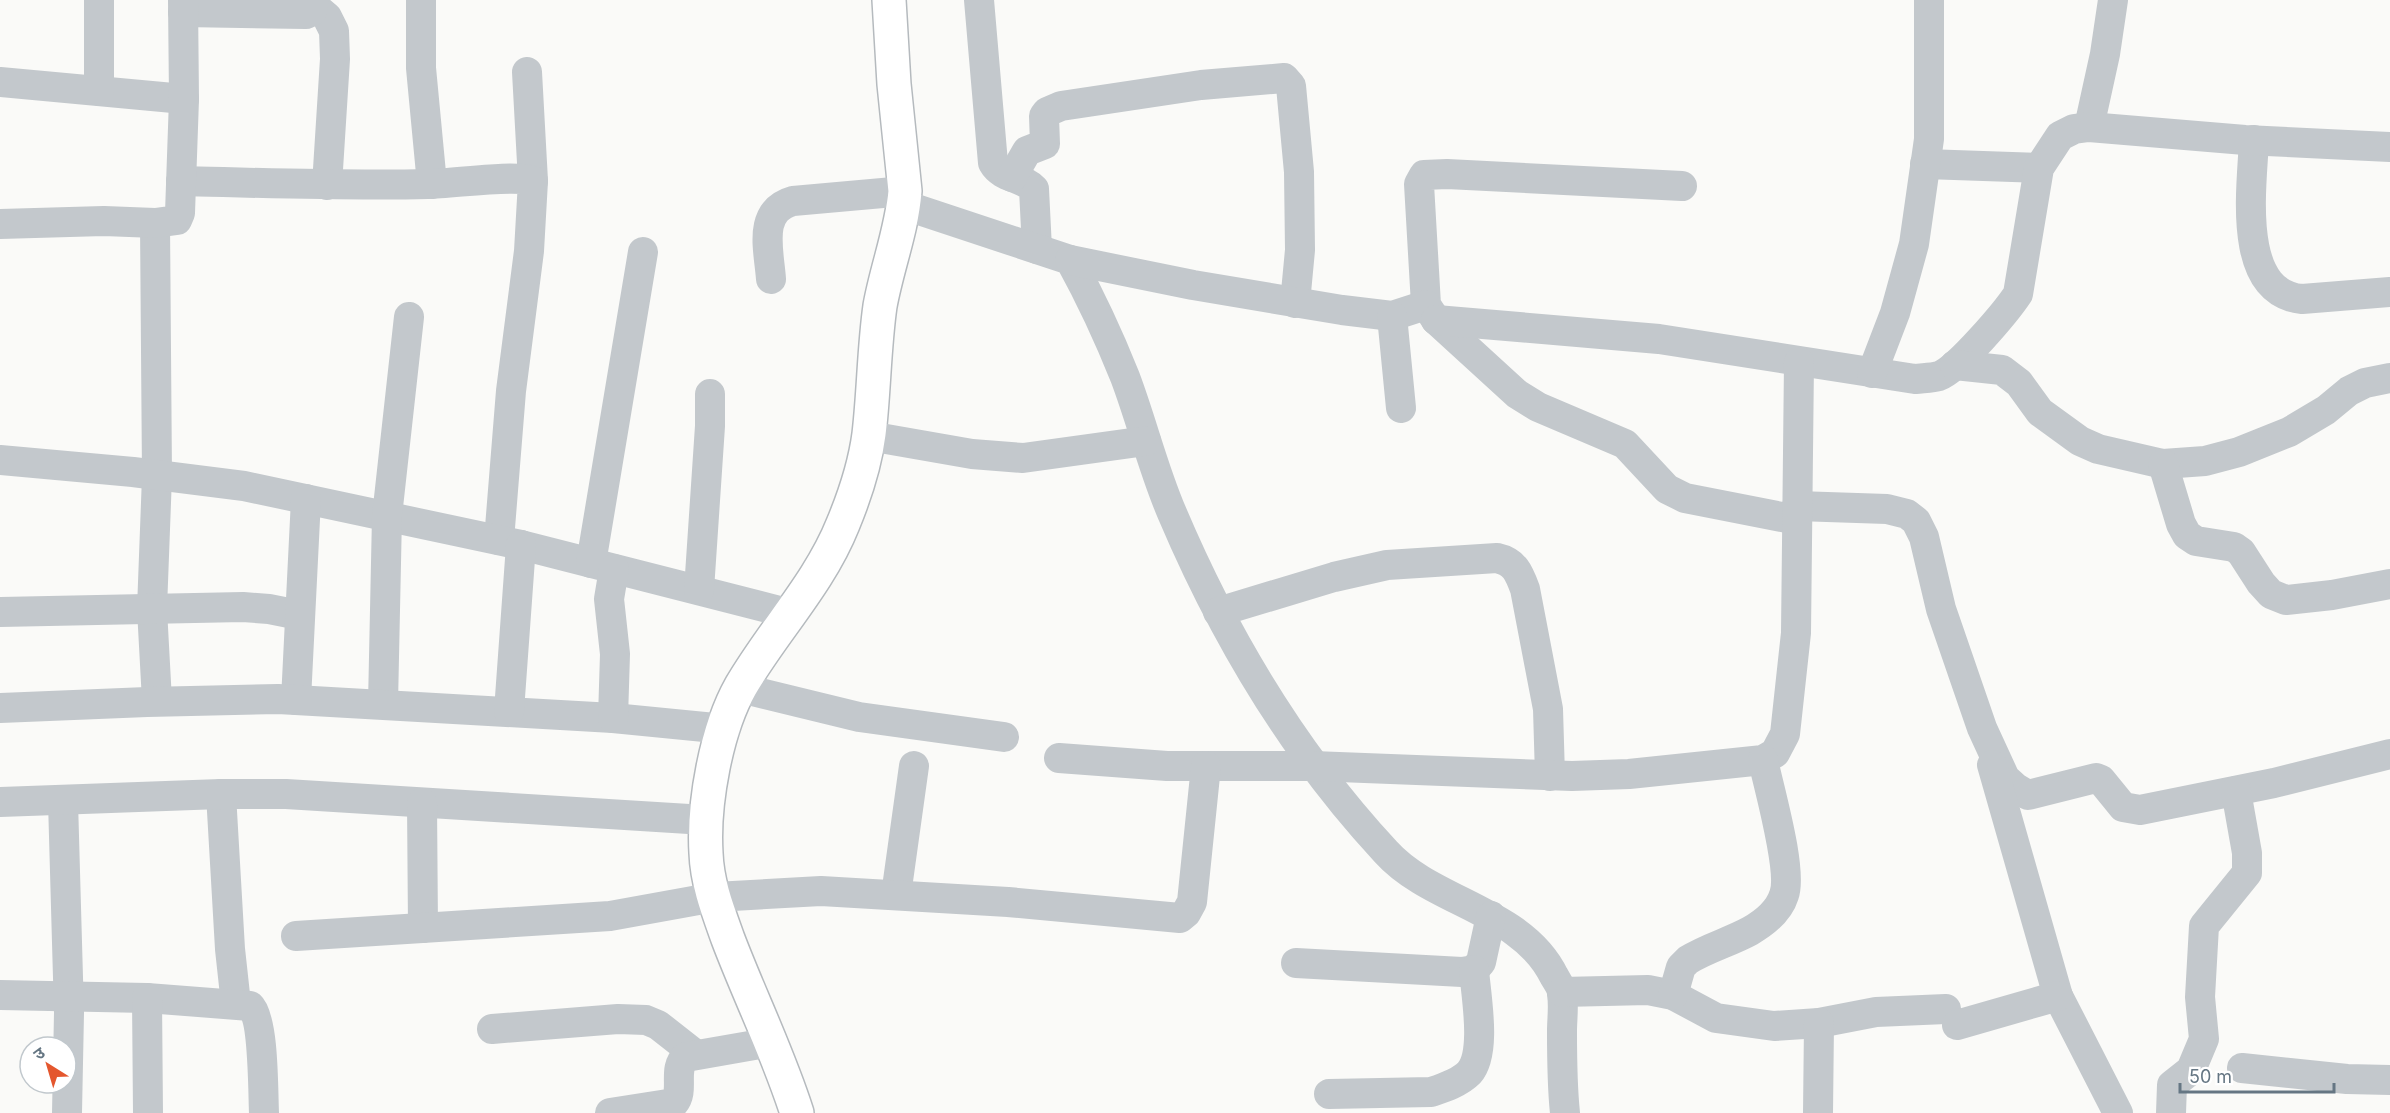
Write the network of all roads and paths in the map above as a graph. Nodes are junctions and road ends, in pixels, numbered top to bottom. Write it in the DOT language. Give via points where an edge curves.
graph roads {
  1 [pos="99,0"];
  2 [pos="421,0"];
  3 [pos="889,0"];
  4 [pos="979,0"];
  5 [pos="1929,0"];
  6 [pos="2113,0"];
  7 [pos="314,3"];
  8 [pos="183,6"];
  9 [pos="527,72"];
  10 [pos="0,82"];
  11 [pos="99,91"];
  12 [pos="184,99"];
  13 [pos="2089,127"];
  14 [pos="2254,140"];
  15 [pos="2390,147"];
  16 [pos="1925,164"];
  17 [pos="2039,168"];
  18 [pos="1012,177"];
  19 [pos="181,181"];
  20 [pos="533,181"];
  21 [pos="432,184"];
  22 [pos="327,185"];
  23 [pos="1682,186"];
  24 [pos="905,198"];
  25 [pos="155,223"];
  26 [pos="0,224"];
  27 [pos="1037,249"];
  28 [pos="643,252"];
  29 [pos="1070,260"];
  30 [pos="771,279"];
  31 [pos="2390,292"];
  32 [pos="1295,303"];
  33 [pos="1431,313"];
  34 [pos="1392,316"];
  35 [pos="409,317"];
  36 [pos="1799,362"];
  37 [pos="1955,365"];
  38 [pos="1872,373"];
  39 [pos="2390,378"];
  40 [pos="710,394"];
  41 [pos="1401,408"];
  42 [pos="868,436"];
  43 [pos="1146,441"];
  44 [pos="0,460"];
  45 [pos="2163,464"];
  46 [pos="157,476"];
  47 [pos="306,499"];
  48 [pos="1797,513"];
  49 [pos="387,516"];
  50 [pos="510,543"];
  51 [pos="603,566"];
  52 [pos="2390,584"];
  53 [pos="699,590"];
  54 [pos="152,609"];
  55 [pos="0,612"];
  56 [pos="1218,612"];
  57 [pos="791,614"];
  58 [pos="299,615"];
  59 [pos="740,688"];
  60 [pos="296,700"];
  61 [pos="158,701"];
  62 [pos="383,704"];
  63 [pos="0,708"];
  64 [pos="509,711"];
  65 [pos="613,718"];
  66 [pos="1982,728"];
  67 [pos="725,729"];
  68 [pos="1004,737"];
  69 [pos="2390,754"];
  70 [pos="1059,758"];
  71 [pos="1763,760"];
  72 [pos="914,766"];
  73 [pos="1206,766"];
  74 [pos="1313,766"];
  75 [pos="1550,776"];
  76 [pos="2236,791"];
  77 [pos="221,794"];
  78 [pos="63,801"];
  79 [pos="0,802"];
  80 [pos="422,803"];
  81 [pos="705,820"];
  82 [pos="896,895"];
  83 [pos="715,897"];
  84 [pos="1491,916"];
  85 [pos="423,928"];
  86 [pos="296,936"];
  87 [pos="1296,963"];
  88 [pos="1474,970"];
  89 [pos="1562,992"];
  90 [pos="0,995"];
  91 [pos="1673,995"];
  92 [pos="67,996"];
  93 [pos="2058,996"];
  94 [pos="147,998"];
  95 [pos="236,1004"];
  96 [pos="1819,1023"];
  97 [pos="492,1029"];
  98 [pos="772,1042"];
  99 [pos="695,1054"];
  100 [pos="2242,1068"];
  101 [pos="2390,1080"];
  102 [pos="1329,1094"];
  103 [pos="67,1113"];
  104 [pos="147,1113"];
  105 [pos="264,1113"];
  106 [pos="610,1113"];
  107 [pos="797,1113"];
  108 [pos="1565,1113"];
  109 [pos="1818,1113"];
  110 [pos="2118,1113"];
  111 [pos="2171,1113"];
  1 -- 11 [label="street"];
  2 -- 21 [label="street" via="421,68"];
  3 -- 24 [label="main road"];
  4 -- 18 [label="street" via="993,163"];
  5 -- 16 [label="street" via="1929,139"];
  6 -- 13 [label="street"];
  7 -- 8 [label="street" via="312,11 306,14"];
  7 -- 22 [label="street" via="334,31"];
  8 -- 12 [label="street"];
  9 -- 20 [label="street"];
  10 -- 11 [label="street"];
  11 -- 12 [label="street"];
  12 -- 19 [label="street"];
  13 -- 14 [label="street"];
  13 -- 17 [label="street" via="2060,136"];
  14 -- 15 [label="street"];
  14 -- 31 [label="street" via="2250,215 2257,259 2271,286 2291,298 2302,299"];
  16 -- 17 [label="street"];
  16 -- 38 [label="street" via="1914,244 1895,313"];
  17 -- 37 [label="street" via="2018,294"];
  18 -- 27 [label="street" via="1036,191"];
  18 -- 32 [label="street" via="1027,151 1045,144 1044,116 1050,110 1201,85 1284,78 1291,86 1299,172 1300,250"];
  19 -- 22 [label="street"];
  19 -- 25 [label="street" via="179,217"];
  20 -- 21 [label="street"];
  20 -- 50 [label="street" via="529,251 511,391"];
  21 -- 22 [label="street"];
  23 -- 33 [label="street" via="1424,175 1419,184"];
  24 -- 27 [label="street"];
  24 -- 30 [label="street" via="865,196 782,204 772,214 768,231"];
  24 -- 42 [label="main road" via="880,309"];
  25 -- 26 [label="street"];
  25 -- 46 [label="street"];
  27 -- 29 [label="street"];
  28 -- 51 [label="street"];
  29 -- 32 [label="street"];
  29 -- 43 [label="street" via="1091,297"];
  32 -- 34 [label="street"];
  33 -- 34 [label="street"];
  33 -- 36 [label="street" via="1659,339"];
  33 -- 48 [label="street" via="1517,394 1625,444 1667,489 1685,498"];
  34 -- 41 [label="street"];
  35 -- 49 [label="street"];
  36 -- 38 [label="street"];
  36 -- 48 [label="street"];
  37 -- 38 [label="street" via="1940,376 1915,379"];
  37 -- 45 [label="street" via="2002,370 2019,383 2040,412 2080,441"];
  39 -- 45 [label="street" via="2364,383 2326,410 2269,440 2205,461"];
  40 -- 53 [label="street"];
  42 -- 43 [label="street" via="1023,458"];
  42 -- 57 [label="main road" via="857,488 842,527"];
  43 -- 56 [label="street" via="1171,511"];
  44 -- 46 [label="street"];
  45 -- 52 [label="street" via="2187,535 2196,541 2235,547 2271,594 2286,600"];
  46 -- 47 [label="street" via="244,486"];
  46 -- 54 [label="street"];
  47 -- 49 [label="street"];
  47 -- 58 [label="street"];
  48 -- 66 [label="street" via="1887,509 1907,514 1916,521"];
  48 -- 71 [label="street" via="1796,633 1785,734 1775,753"];
  49 -- 50 [label="street"];
  49 -- 62 [label="street"];
  50 -- 51 [label="street"];
  50 -- 64 [label="street"];
  51 -- 53 [label="street"];
  51 -- 65 [label="street" via="615,654"];
  53 -- 57 [label="street"];
  54 -- 55 [label="street"];
  54 -- 58 [label="street" via="243,607"];
  54 -- 61 [label="street"];
  56 -- 74 [label="street" via="1253,677"];
  56 -- 75 [label="street" via="1324,579 1387,565 1497,558 1508,561 1518,571 1525,589 1546,698"];
  57 -- 59 [label="main road"];
  58 -- 60 [label="street"];
  59 -- 67 [label="main road"];
  59 -- 68 [label="street" via="859,717"];
  60 -- 61 [label="street"];
  60 -- 62 [label="street"];
  61 -- 63 [label="street"];
  62 -- 64 [label="street"];
  64 -- 65 [label="street"];
  65 -- 67 [label="street"];
  66 -- 76 [label="street" via="2005,778 2028,795 2096,778 2124,807 2140,810"];
  66 -- 93 [label="street"];
  67 -- 81 [label="main road" via="713,767"];
  69 -- 76 [label="street"];
  70 -- 73 [label="street"];
  71 -- 75 [label="street" via="1629,774"];
  71 -- 91 [label="street" via="1781,840 1785,894 1770,916 1750,930 1688,960 1681,967"];
  72 -- 82 [label="street"];
  73 -- 74 [label="street"];
  73 -- 82 [label="street" via="1192,902 1180,918"];
  74 -- 75 [label="street"];
  74 -- 84 [label="street" via="1405,871"];
  76 -- 111 [label="street" via="2247,873 2204,926 2200,997 2204,1039 2192,1070 2172,1085"];
  77 -- 78 [label="street"];
  77 -- 80 [label="street"];
  77 -- 95 [label="street"];
  78 -- 79 [label="street"];
  78 -- 92 [label="street"];
  80 -- 81 [label="street"];
  80 -- 85 [label="street"];
  81 -- 83 [label="main road" via="706,856"];
  82 -- 83 [label="street" via="821,891"];
  83 -- 85 [label="street" via="610,916"];
  83 -- 98 [label="main road" via="737,962"];
  84 -- 88 [label="street" via="1481,962"];
  84 -- 89 [label="street" via="1535,951 1551,969"];
  85 -- 86 [label="street"];
  87 -- 88 [label="street"];
  88 -- 102 [label="street" via="1479,1044 1469,1073 1431,1092"];
  89 -- 91 [label="street" via="1648,990"];
  89 -- 108 [label="street"];
  90 -- 92 [label="street"];
  91 -- 96 [label="street" via="1716,1018 1774,1026"];
  92 -- 94 [label="street"];
  92 -- 103 [label="street"];
  93 -- 96 [label="street" via="1951,1017 1876,1012"];
  93 -- 110 [label="street"];
  94 -- 95 [label="street"];
  94 -- 104 [label="street"];
  95 -- 105 [label="street" via="250,1006 256,1013"];
  96 -- 109 [label="street"];
  97 -- 99 [label="street" via="646,1020"];
  98 -- 99 [label="street"];
  98 -- 107 [label="main road"];
  99 -- 106 [label="street" via="681,1061 674,1104"];
  100 -- 101 [label="street"];
}
